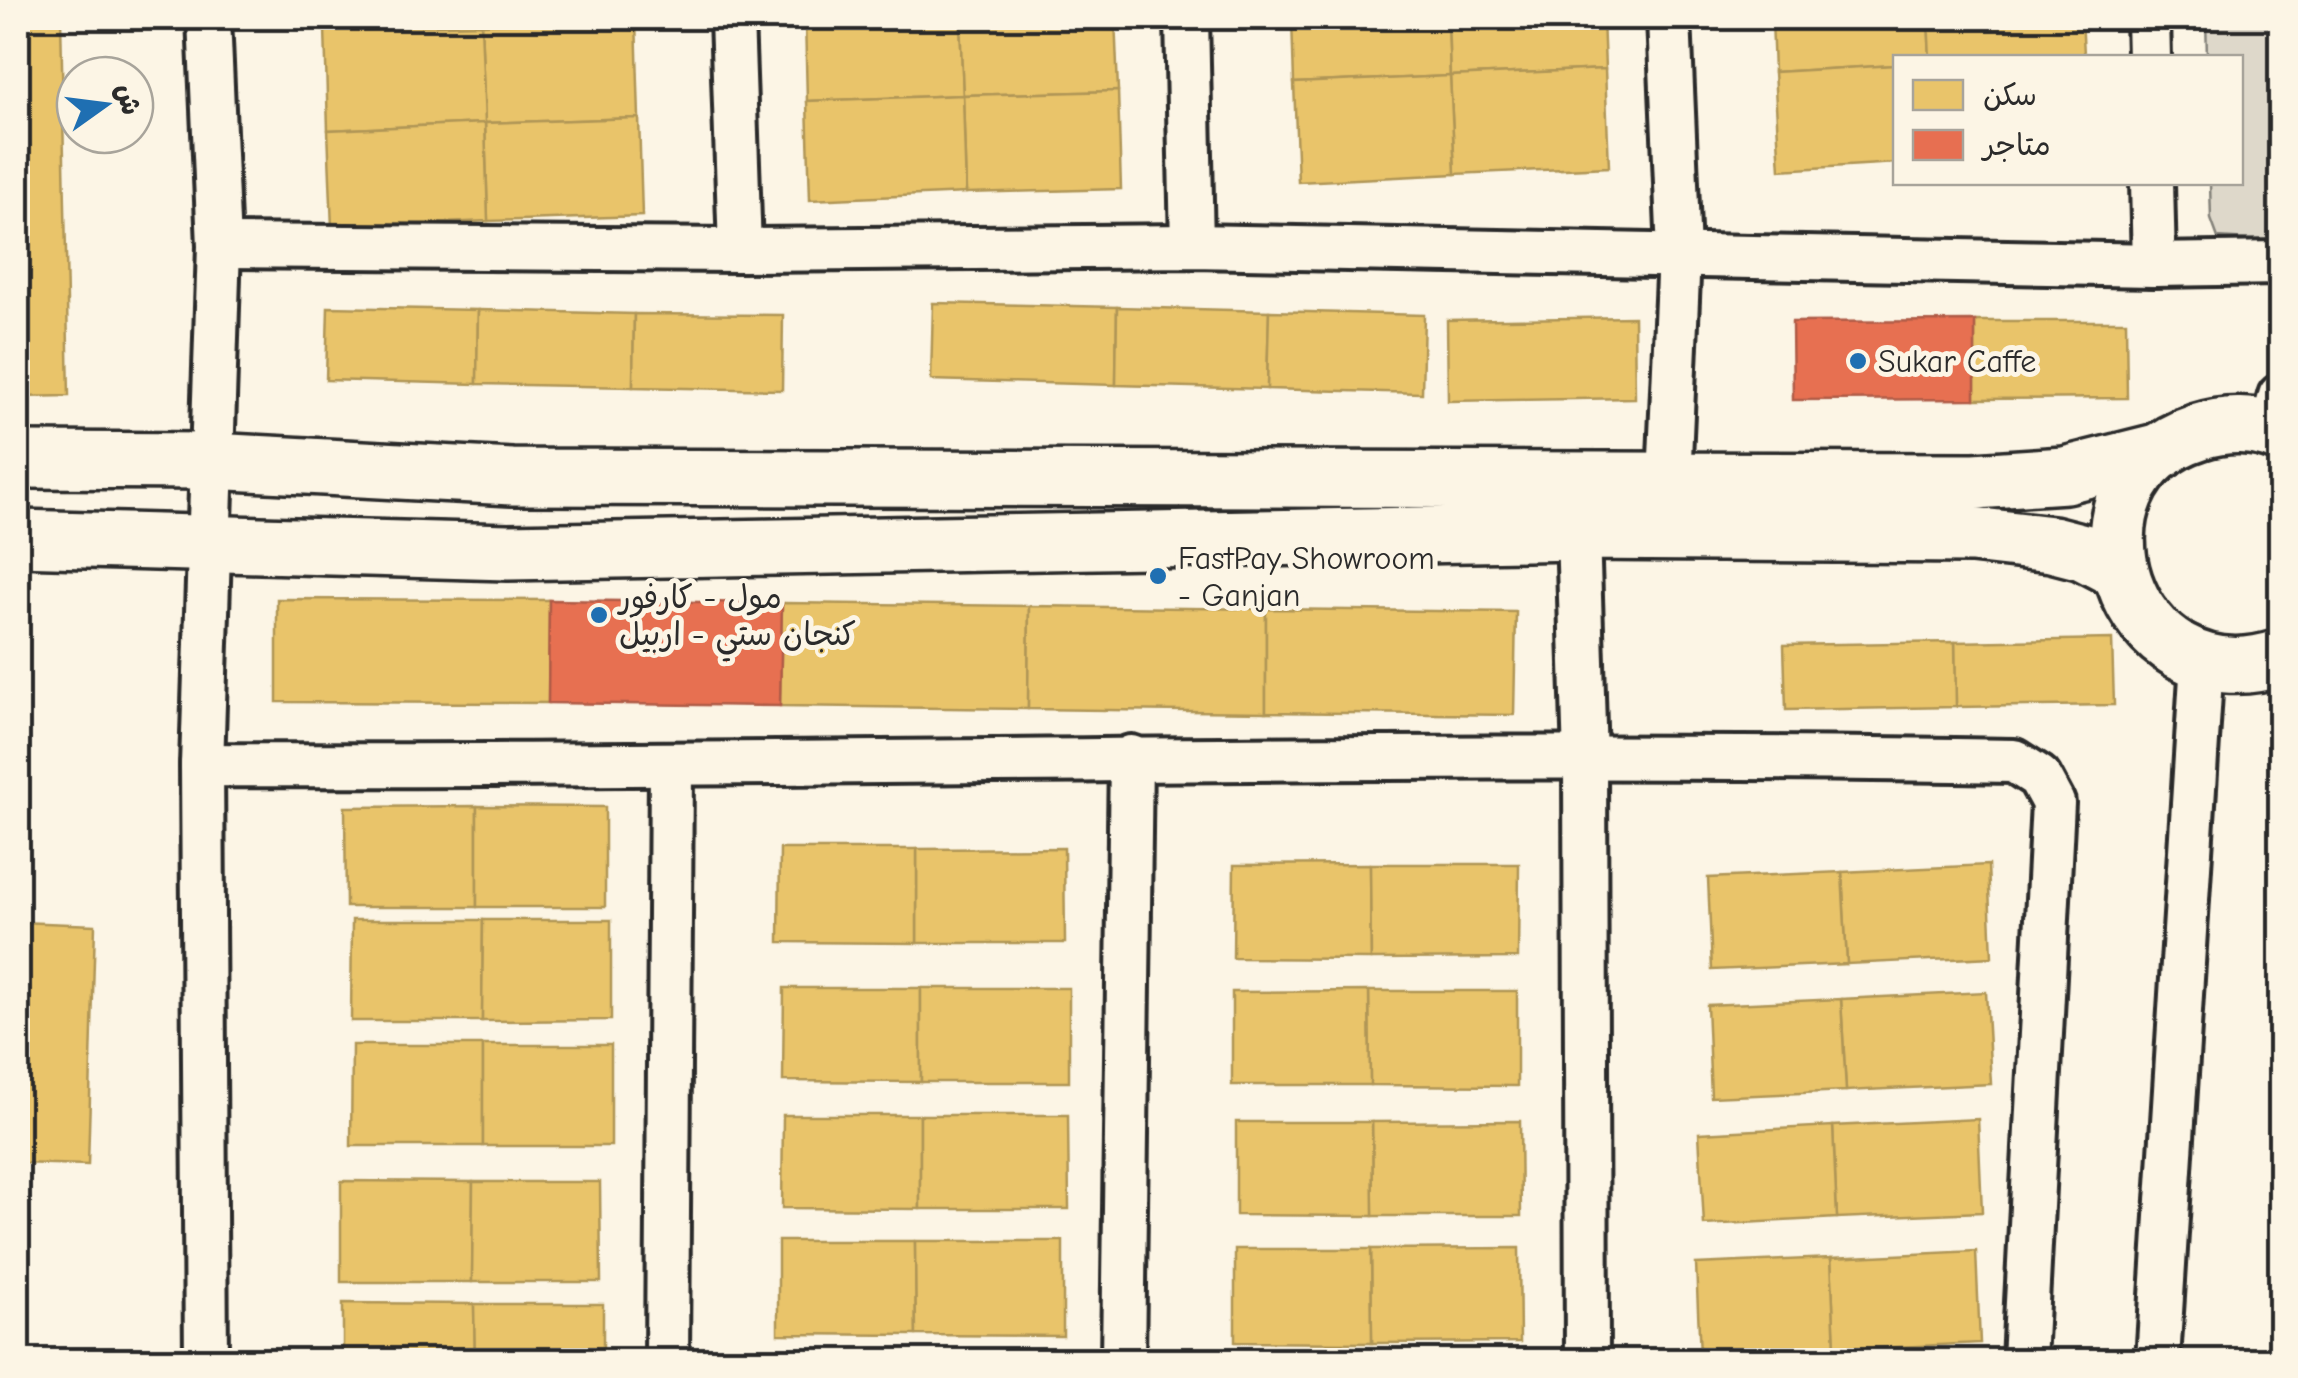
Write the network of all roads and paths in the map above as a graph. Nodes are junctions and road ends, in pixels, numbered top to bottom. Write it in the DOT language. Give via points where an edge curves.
graph roads {
  1 [pos="209,18"];
  2 [pos="732,18"];
  3 [pos="1187,18"];
  4 [pos="1669,18"];
  5 [pos="2148,18"];
  6 [pos="2149,55"];
  7 [pos="2152,185"];
  8 [pos="219,246"];
  9 [pos="1192,246"];
  10 [pos="740,250"];
  11 [pos="1679,254"];
  12 [pos="2280,263"];
  13 [pos="2154,266"];
  14 [pos="2277,420"];
  15 [pos="2162,452"];
  16 [pos="18,460"];
  17 [pos="212,461"];
  18 [pos="512,477"];
  19 [pos="1669,481"];
  20 [pos="1578,532"];
  21 [pos="18,538"];
  22 [pos="210,541"];
  23 [pos="508,552"];
  24 [pos="2119,571"];
  25 [pos="2280,658"];
  26 [pos="2202,662"];
  27 [pos="1131,757"];
  28 [pos="1585,760"];
  29 [pos="202,765"];
  30 [pos="671,767"];
  31 [pos="206,1360"];
  32 [pos="667,1360"];
  33 [pos="1123,1360"];
  34 [pos="1586,1360"];
  35 [pos="2024,1360"];
  36 [pos="2158,1360"];
  1 -- 8 [label="street"];
  2 -- 10 [label="street"];
  3 -- 9 [label="street"];
  4 -- 11 [label="street"];
  5 -- 6 [label="street"];
  7 -- 13 [label="street"];
  8 -- 10 [label="street"];
  8 -- 17 [label="street"];
  9 -- 10 [label="street"];
  9 -- 11 [label="street"];
  11 -- 13 [label="street"];
  11 -- 19 [label="street"];
  12 -- 13 [label="street"];
  14 -- 15 [label="street" via="2214,427"];
  15 -- 19 [label="street" via="2065,475 2013,479"];
  15 -- 24 [label="street" via="2128,493 2120,518"];
  16 -- 17 [label="street"];
  17 -- 18 [label="street"];
  17 -- 22 [label="street"];
  18 -- 19 [label="street"];
  18 -- 23 [label="street"];
  20 -- 23 [label="street"];
  20 -- 24 [label="street" via="2008,537 2083,552"];
  20 -- 28 [label="street"];
  21 -- 22 [label="street"];
  22 -- 23 [label="street"];
  22 -- 29 [label="street"];
  24 -- 26 [label="street" via="2148,628"];
  25 -- 26 [label="street" via="2230,666"];
  26 -- 36 [label="street"];
  27 -- 28 [label="street"];
  27 -- 30 [label="street"];
  27 -- 33 [label="street"];
  28 -- 34 [label="street"];
  28 -- 35 [label="street" via="2014,762 2039,777 2053,804"];
  29 -- 30 [label="street"];
  29 -- 31 [label="street"];
  30 -- 32 [label="street"];
}
